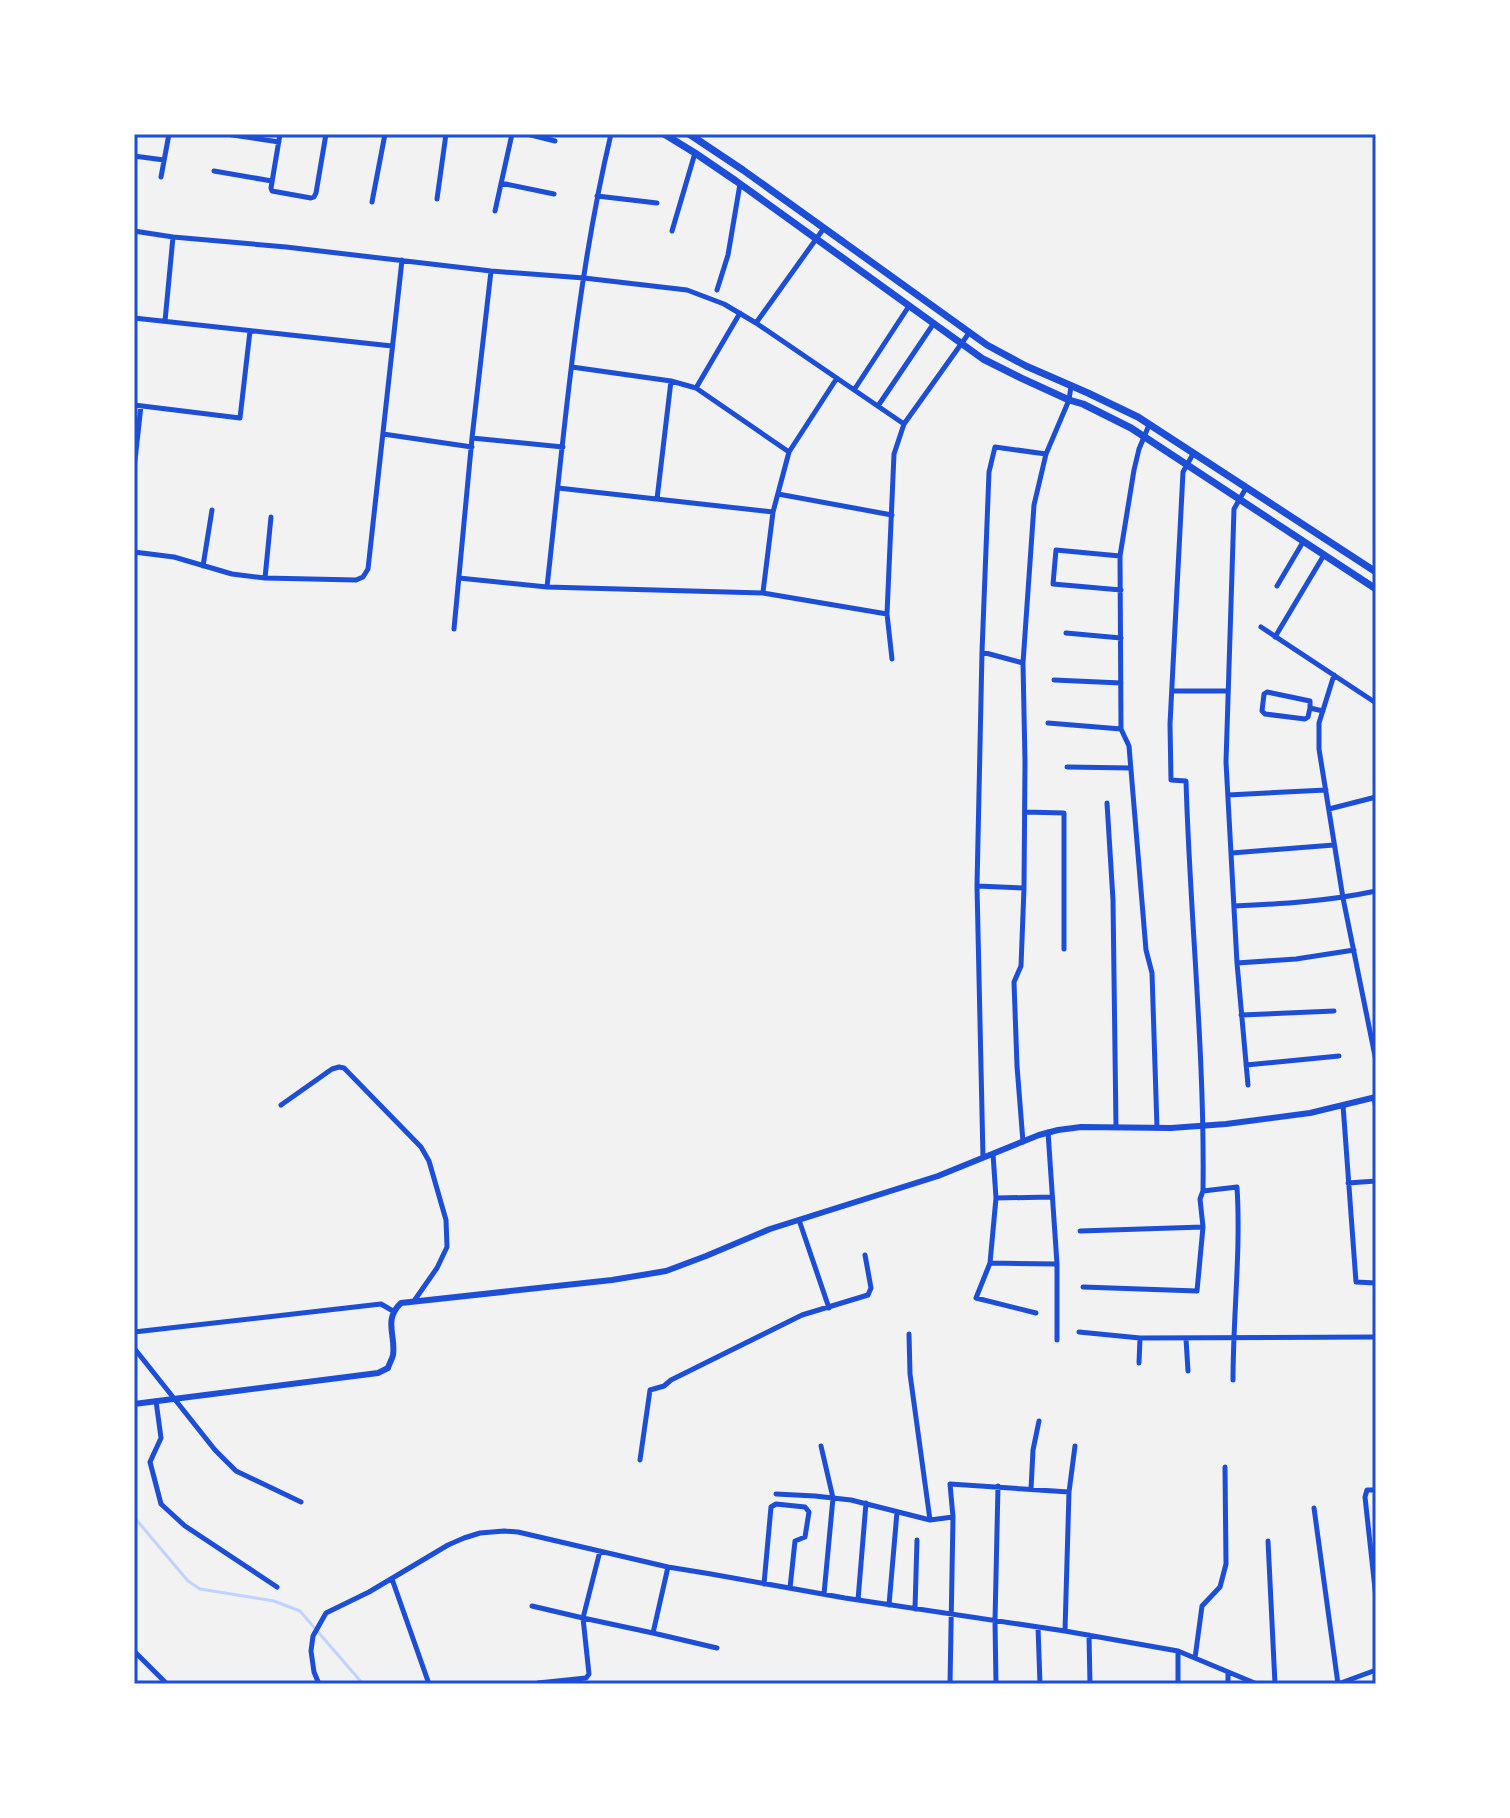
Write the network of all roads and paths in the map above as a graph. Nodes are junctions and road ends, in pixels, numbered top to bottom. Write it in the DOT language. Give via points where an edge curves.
graph roads {
  1 [pos="169,134"];
  2 [pos="226,134"];
  3 [pos="280,134"];
  4 [pos="326,134"];
  5 [pos="385,134"];
  6 [pos="446,134"];
  7 [pos="512,134"];
  8 [pos="527,134"];
  9 [pos="611,134"];
  10 [pos="664,134"];
  11 [pos="689,134"];
  12 [pos="555,141"];
  13 [pos="279,142"];
  14 [pos="695,153"];
  15 [pos="134,156"];
  16 [pos="164,160"];
  17 [pos="214,171"];
  18 [pos="161,177"];
  19 [pos="272,181"];
  20 [pos="501,183"];
  21 [pos="740,184"];
  22 [pos="554,194"];
  23 [pos="597,196"];
  24 [pos="437,199"];
  25 [pos="372,202"];
  26 [pos="657,203"];
  27 [pos="495,211"];
  28 [pos="824,228"];
  29 [pos="134,231"];
  30 [pos="672,231"];
  31 [pos="173,237"];
  32 [pos="816,239"];
  33 [pos="402,260"];
  34 [pos="491,271"];
  35 [pos="584,278"];
  36 [pos="717,290"];
  37 [pos="909,306"];
  38 [pos="740,313"];
  39 [pos="134,318"];
  40 [pos="165,321"];
  41 [pos="756,323"];
  42 [pos="934,323"];
  43 [pos="250,331"];
  44 [pos="969,333"];
  45 [pos="962,343"];
  46 [pos="392,346"];
  47 [pos="572,367"];
  48 [pos="837,378"];
  49 [pos="671,381"];
  50 [pos="1071,386"];
  51 [pos="696,388"];
  52 [pos="854,390"];
  53 [pos="1069,400"];
  54 [pos="137,405"];
  55 [pos="1114,405"];
  56 [pos="878,406"];
  57 [pos="1108,416"];
  58 [pos="904,424"];
  59 [pos="1149,425"];
  60 [pos="383,434"];
  61 [pos="472,438"];
  62 [pos="1144,438"];
  63 [pos="472,447"];
  64 [pos="563,447"];
  65 [pos="789,452"];
  66 [pos="1046,454"];
  67 [pos="1193,454"];
  68 [pos="1187,465"];
  69 [pos="134,469"];
  70 [pos="558,488"];
  71 [pos="1246,488"];
  72 [pos="778,494"];
  73 [pos="657,499"];
  74 [pos="1240,499"];
  75 [pos="212,510"];
  76 [pos="773,512"];
  77 [pos="892,515"];
  78 [pos="271,517"];
  79 [pos="1304,541"];
  80 [pos="134,552"];
  81 [pos="1325,554"];
  82 [pos="1348,554"];
  83 [pos="1120,556"];
  84 [pos="1341,565"];
  85 [pos="203,566"];
  86 [pos="1376,572"];
  87 [pos="265,578"];
  88 [pos="459,578"];
  89 [pos="1277,586"];
  90 [pos="547,587"];
  91 [pos="1376,589"];
  92 [pos="1121,590"];
  93 [pos="763,593"];
  94 [pos="887,614"];
  95 [pos="1261,627"];
  96 [pos="454,629"];
  97 [pos="1066,633"];
  98 [pos="1275,637"];
  99 [pos="1121,638"];
  100 [pos="982,652"];
  101 [pos="892,659"];
  102 [pos="1023,663"];
  103 [pos="1334,675"];
  104 [pos="1054,680"];
  105 [pos="1121,683"];
  106 [pos="1172,691"];
  107 [pos="1228,691"];
  108 [pos="1376,703"];
  109 [pos="1310,708"];
  110 [pos="1323,711"];
  111 [pos="1048,723"];
  112 [pos="1121,729"];
  113 [pos="1067,767"];
  114 [pos="1131,768"];
  115 [pos="1326,790"];
  116 [pos="1228,795"];
  117 [pos="1376,797"];
  118 [pos="1107,803"];
  119 [pos="1329,809"];
  120 [pos="1025,812"];
  121 [pos="1334,845"];
  122 [pos="1232,853"];
  123 [pos="977,886"];
  124 [pos="1024,888"];
  125 [pos="1376,891"];
  126 [pos="1343,898"];
  127 [pos="1234,906"];
  128 [pos="1064,949"];
  129 [pos="1354,950"];
  130 [pos="1237,963"];
  131 [pos="1334,1011"];
  132 [pos="1241,1015"];
  133 [pos="1339,1056"];
  134 [pos="1376,1061"];
  135 [pos="1246,1065"];
  136 [pos="1248,1085"];
  137 [pos="1375,1098"];
  138 [pos="281,1105"];
  139 [pos="1343,1105"];
  140 [pos="1376,1109"];
  141 [pos="1204,1126"];
  142 [pos="1116,1127"];
  143 [pos="1157,1128"];
  144 [pos="1048,1132"];
  145 [pos="1023,1142"];
  146 [pos="993,1154"];
  147 [pos="983,1158"];
  148 [pos="1376,1181"];
  149 [pos="1348,1183"];
  150 [pos="1203,1191"];
  151 [pos="1052,1197"];
  152 [pos="996,1198"];
  153 [pos="799,1220"];
  154 [pos="1203,1227"];
  155 [pos="1080,1231"];
  156 [pos="865,1255"];
  157 [pos="990,1263"];
  158 [pos="1057,1264"];
  159 [pos="1376,1283"];
  160 [pos="1083,1287"];
  161 [pos="414,1301"];
  162 [pos="829,1308"];
  163 [pos="393,1311"];
  164 [pos="1036,1313"];
  165 [pos="134,1332"];
  166 [pos="1079,1332"];
  167 [pos="909,1334"];
  168 [pos="1376,1337"];
  169 [pos="1140,1338"];
  170 [pos="1186,1339"];
  171 [pos="1233,1339"];
  172 [pos="1057,1340"];
  173 [pos="134,1348"];
  174 [pos="1139,1363"];
  175 [pos="1188,1371"];
  176 [pos="1233,1380"];
  177 [pos="174,1399"];
  178 [pos="156,1401"];
  179 [pos="136,1404"];
  180 [pos="1039,1421"];
  181 [pos="821,1446"];
  182 [pos="1075,1446"];
  183 [pos="640,1460"];
  184 [pos="1225,1467"];
  185 [pos="998,1486"];
  186 [pos="1031,1489"];
  187 [pos="1376,1490"];
  188 [pos="1069,1492"];
  189 [pos="776,1494"];
  190 [pos="833,1498"];
  191 [pos="301,1502"];
  192 [pos="866,1503"];
  193 [pos="1314,1508"];
  194 [pos="897,1512"];
  195 [pos="953,1517"];
  196 [pos="930,1520"];
  197 [pos="917,1540"];
  198 [pos="1268,1541"];
  199 [pos="600,1551"];
  200 [pos="668,1567"];
  201 [pos="392,1579"];
  202 [pos="764,1584"];
  203 [pos="277,1587"];
  204 [pos="790,1588"];
  205 [pos="824,1594"];
  206 [pos="1376,1598"];
  207 [pos="858,1600"];
  208 [pos="889,1605"];
  209 [pos="532,1606"];
  210 [pos="915,1609"];
  211 [pos="952,1614"];
  212 [pos="583,1618"];
  213 [pos="995,1621"];
  214 [pos="1038,1627"];
  215 [pos="1065,1631"];
  216 [pos="653,1633"];
  217 [pos="1089,1635"];
  218 [pos="717,1648"];
  219 [pos="134,1651"];
  220 [pos="1178,1651"];
  221 [pos="1195,1658"];
  222 [pos="1376,1670"];
  223 [pos="1228,1672"];
  224 [pos="538,1683"];
  225 [pos="167,1684"];
  226 [pos="319,1684"];
  227 [pos="429,1684"];
  228 [pos="950,1684"];
  229 [pos="996,1684"];
  230 [pos="1040,1684"];
  231 [pos="1090,1684"];
  232 [pos="1178,1684"];
  233 [pos="1228,1684"];
  234 [pos="1257,1684"];
  235 [pos="1275,1684"];
  236 [pos="1338,1684"];
  1 -- 16 [label="street"];
  2 -- 13 [label="street"];
  3 -- 13 [label="street"];
  4 -- 19 [label="street" via="314,197 275,193"];
  5 -- 25 [label="street"];
  6 -- 24 [label="street"];
  7 -- 20 [label="street"];
  8 -- 12 [label="street"];
  9 -- 23 [label="street"];
  10 -- 14 [label="main road"];
  11 -- 28 [label="main road"];
  13 -- 19 [label="street"];
  14 -- 21 [label="main road"];
  14 -- 30 [label="street"];
  15 -- 16 [label="street"];
  16 -- 18 [label="street"];
  17 -- 19 [label="street"];
  20 -- 22 [label="street"];
  20 -- 27 [label="street"];
  21 -- 32 [label="main road"];
  21 -- 36 [label="street"];
  23 -- 26 [label="street"];
  23 -- 35 [label="street"];
  28 -- 32 [label="street"];
  28 -- 44 [label="main road"];
  29 -- 31 [label="street"];
  31 -- 33 [label="street"];
  31 -- 40 [label="street"];
  32 -- 37 [label="main road"];
  32 -- 41 [label="street"];
  33 -- 34 [label="street"];
  33 -- 46 [label="street"];
  34 -- 35 [label="street"];
  34 -- 61 [label="street"];
  35 -- 38 [label="street" via="687,290"];
  35 -- 47 [label="street"];
  37 -- 42 [label="main road"];
  37 -- 52 [label="street"];
  38 -- 41 [label="street"];
  38 -- 51 [label="street"];
  39 -- 40 [label="street"];
  40 -- 43 [label="street"];
  41 -- 48 [label="street"];
  42 -- 45 [label="main road"];
  42 -- 56 [label="street"];
  43 -- 46 [label="street"];
  43 -- 54 [label="street" via="240,418"];
  44 -- 45 [label="street"];
  44 -- 50 [label="main road"];
  45 -- 53 [label="main road" via="983,359"];
  45 -- 58 [label="street"];
  46 -- 60 [label="street"];
  47 -- 49 [label="street"];
  47 -- 64 [label="street"];
  48 -- 52 [label="street"];
  48 -- 65 [label="street"];
  49 -- 51 [label="street"];
  49 -- 73 [label="street"];
  50 -- 53 [label="street"];
  50 -- 55 [label="main road"];
  51 -- 65 [label="street"];
  52 -- 56 [label="street"];
  53 -- 57 [label="main road"];
  53 -- 66 [label="street"];
  54 -- 69 [label="street"];
  55 -- 57 [label="main road"];
  55 -- 59 [label="main road"];
  56 -- 58 [label="street"];
  57 -- 62 [label="main road"];
  58 -- 77 [label="street" via="894,454"];
  59 -- 62 [label="street"];
  59 -- 67 [label="main road"];
  60 -- 63 [label="street"];
  60 -- 87 [label="street" via="363,577"];
  61 -- 63 [label="street"];
  61 -- 64 [label="street"];
  62 -- 68 [label="main road"];
  62 -- 83 [label="street"];
  63 -- 88 [label="street"];
  64 -- 70 [label="street"];
  65 -- 72 [label="street"];
  66 -- 100 [label="street" via="995,447 989,472"];
  66 -- 102 [label="street" via="1034,505"];
  67 -- 68 [label="street"];
  67 -- 71 [label="main road"];
  68 -- 74 [label="main road"];
  68 -- 106 [label="street"];
  70 -- 73 [label="street"];
  70 -- 90 [label="street"];
  71 -- 74 [label="street"];
  71 -- 82 [label="main road"];
  72 -- 76 [label="street"];
  72 -- 77 [label="street"];
  73 -- 76 [label="street"];
  74 -- 79 [label="main road"];
  74 -- 107 [label="street" via="1234,509"];
  75 -- 85 [label="street"];
  76 -- 93 [label="street"];
  77 -- 94 [label="street"];
  78 -- 87 [label="street"];
  79 -- 81 [label="main road"];
  79 -- 89 [label="street"];
  80 -- 85 [label="street"];
  81 -- 84 [label="main road"];
  81 -- 98 [label="street"];
  82 -- 84 [label="street"];
  82 -- 86 [label="main road"];
  83 -- 92 [label="street"];
  83 -- 92 [label="street" via="1056,550 1053,584"];
  84 -- 91 [label="main road"];
  85 -- 87 [label="street"];
  88 -- 90 [label="street"];
  88 -- 96 [label="street"];
  90 -- 93 [label="street"];
  92 -- 99 [label="street"];
  93 -- 94 [label="street"];
  94 -- 101 [label="street"];
  95 -- 98 [label="street"];
  97 -- 99 [label="street"];
  98 -- 103 [label="street"];
  99 -- 105 [label="street"];
  100 -- 102 [label="street"];
  100 -- 123 [label="street"];
  102 -- 120 [label="street"];
  103 -- 108 [label="street"];
  103 -- 110 [label="street"];
  104 -- 105 [label="street"];
  105 -- 112 [label="street"];
  106 -- 107 [label="street"];
  106 -- 141 [label="street" via="1171,780 1186,781"];
  107 -- 116 [label="street"];
  109 -- 109 [label="street" via="1310,701 1267,692 1262,711 1305,719"];
  109 -- 110 [label="street"];
  110 -- 115 [label="street" via="1319,749"];
  111 -- 112 [label="street"];
  112 -- 114 [label="street"];
  113 -- 114 [label="street"];
  114 -- 143 [label="street" via="1152,973"];
  115 -- 116 [label="street"];
  115 -- 119 [label="street"];
  116 -- 122 [label="street"];
  117 -- 119 [label="street"];
  118 -- 142 [label="street"];
  119 -- 121 [label="street"];
  120 -- 124 [label="street"];
  120 -- 128 [label="street" via="1064,813"];
  121 -- 122 [label="street"];
  121 -- 126 [label="street"];
  122 -- 127 [label="street"];
  123 -- 124 [label="street"];
  123 -- 147 [label="street"];
  124 -- 145 [label="street" via="1021,966 1014,982"];
  125 -- 126 [label="street"];
  126 -- 127 [label="street"];
  126 -- 129 [label="street"];
  127 -- 130 [label="street"];
  129 -- 130 [label="street"];
  129 -- 134 [label="street"];
  130 -- 132 [label="street"];
  131 -- 132 [label="street"];
  132 -- 135 [label="street"];
  133 -- 135 [label="street"];
  135 -- 136 [label="street"];
  137 -- 139 [label="street"];
  137 -- 140 [label="street"];
  138 -- 161 [label="street" via="332,1069 344,1068 426,1153 446,1220 447,1247"];
  139 -- 141 [label="street"];
  139 -- 149 [label="street"];
  141 -- 143 [label="street"];
  141 -- 150 [label="street"];
  142 -- 143 [label="street"];
  142 -- 144 [label="street"];
  144 -- 145 [label="street"];
  144 -- 151 [label="street"];
  145 -- 146 [label="street"];
  146 -- 147 [label="street"];
  146 -- 152 [label="street"];
  147 -- 153 [label="street"];
  148 -- 149 [label="street"];
  149 -- 159 [label="street" via="1356,1282"];
  150 -- 154 [label="street"];
  150 -- 171 [label="street" via="1237,1187"];
  151 -- 152 [label="street"];
  151 -- 158 [label="street"];
  152 -- 157 [label="street"];
  153 -- 161 [label="street" via="666,1271"];
  153 -- 162 [label="street"];
  154 -- 155 [label="street"];
  154 -- 160 [label="street" via="1197,1291"];
  156 -- 162 [label="street" via="871,1292"];
  157 -- 158 [label="street"];
  157 -- 164 [label="street" via="976,1298"];
  158 -- 172 [label="street"];
  161 -- 163 [label="street"];
  162 -- 183 [label="street" via="782,1324 650,1390"];
  163 -- 165 [label="street" via="381,1304"];
  163 -- 177 [label="street" via="393,1355 388,1368 378,1373"];
  166 -- 169 [label="street"];
  167 -- 196 [label="street"];
  168 -- 171 [label="street"];
  169 -- 170 [label="street"];
  169 -- 174 [label="street"];
  170 -- 171 [label="street"];
  170 -- 175 [label="street"];
  171 -- 176 [label="street"];
  173 -- 177 [label="street"];
  177 -- 178 [label="street"];
  177 -- 191 [label="street" via="236,1471"];
  178 -- 179 [label="street"];
  178 -- 203 [label="street" via="161,1438 150,1462 161,1504"];
  180 -- 186 [label="street"];
  181 -- 190 [label="street"];
  182 -- 188 [label="street"];
  184 -- 221 [label="street" via="1226,1564 1220,1587 1202,1606"];
  185 -- 186 [label="street"];
  185 -- 195 [label="street" via="950,1484"];
  185 -- 213 [label="street"];
  186 -- 188 [label="street"];
  187 -- 206 [label="street" via="1367,1490 1365,1497"];
  188 -- 215 [label="street"];
  189 -- 190 [label="street"];
  190 -- 192 [label="street"];
  190 -- 205 [label="street"];
  192 -- 194 [label="street"];
  192 -- 207 [label="street"];
  193 -- 236 [label="street"];
  194 -- 196 [label="street"];
  194 -- 208 [label="street"];
  195 -- 196 [label="street"];
  195 -- 211 [label="street"];
  197 -- 210 [label="street"];
  198 -- 235 [label="street"];
  199 -- 200 [label="street"];
  199 -- 201 [label="street" via="518,1532 480,1533 448,1545"];
  199 -- 212 [label="street"];
  200 -- 202 [label="street"];
  200 -- 216 [label="street"];
  201 -- 226 [label="street" via="326,1613 311,1651"];
  201 -- 227 [label="street"];
  202 -- 204 [label="street"];
  202 -- 204 [label="street" via="771,1507 805,1507 805,1537 795,1541"];
  204 -- 205 [label="street"];
  205 -- 207 [label="street"];
  207 -- 208 [label="street"];
  208 -- 210 [label="street"];
  209 -- 212 [label="street"];
  210 -- 211 [label="street"];
  211 -- 213 [label="street"];
  211 -- 228 [label="street"];
  212 -- 216 [label="street"];
  212 -- 224 [label="street" via="589,1676"];
  213 -- 214 [label="street"];
  213 -- 229 [label="street"];
  214 -- 215 [label="street"];
  214 -- 230 [label="street"];
  215 -- 217 [label="street"];
  216 -- 218 [label="street"];
  217 -- 220 [label="street"];
  217 -- 231 [label="street"];
  219 -- 225 [label="street"];
  220 -- 221 [label="street"];
  220 -- 232 [label="street"];
  221 -- 223 [label="street"];
  222 -- 236 [label="street"];
  223 -- 233 [label="street"];
  223 -- 234 [label="street"];
}
